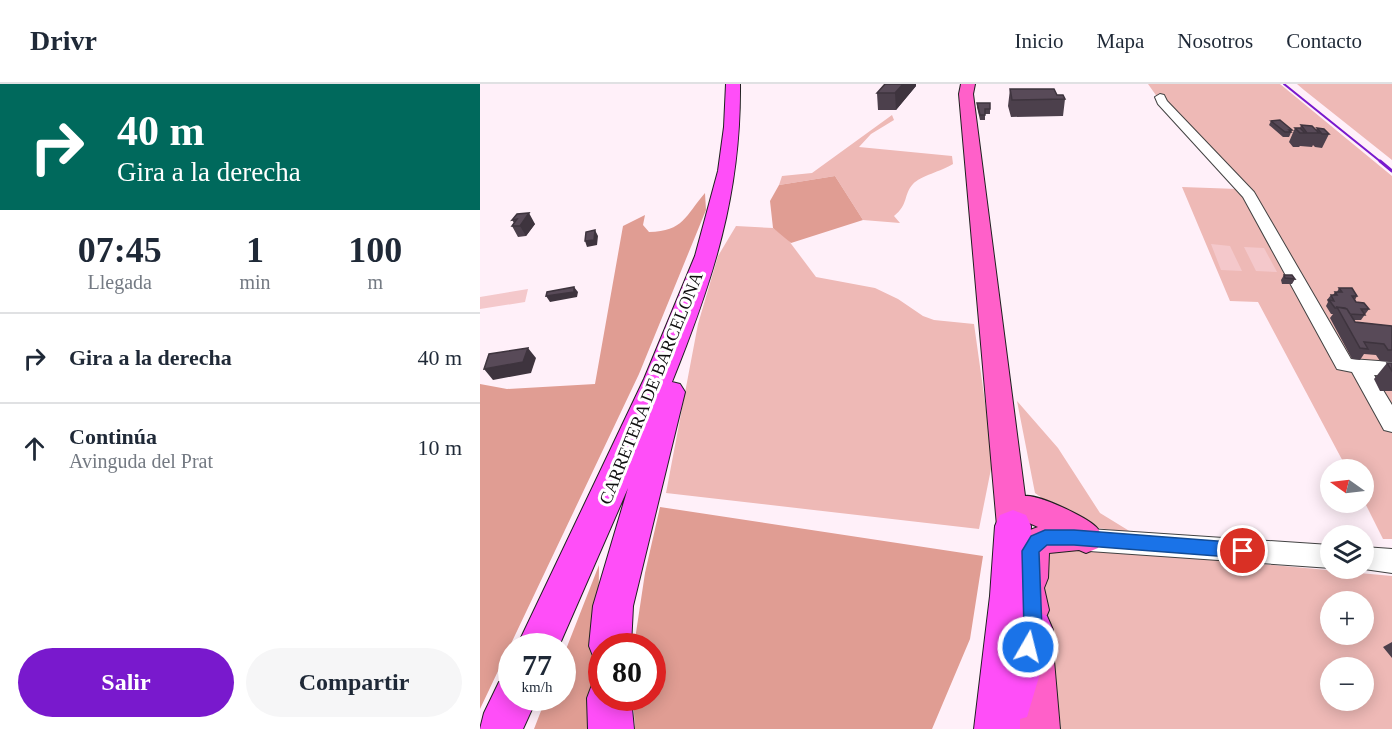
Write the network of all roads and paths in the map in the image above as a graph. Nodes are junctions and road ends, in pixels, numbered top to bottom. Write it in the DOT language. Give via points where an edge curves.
graph roads {
  1 [pos="733,84"];
  2 [pos="968,84"];
  3 [pos="1160,97"];
  4 [pos="687,310"];
  5 [pos="1359,367"];
  6 [pos="1392,369"];
  7 [pos="1392,424"];
  8 [pos="1024,518"];
  9 [pos="1082,539"];
  10 [pos="1320,556"];
  11 [pos="1374,560"];
  12 [pos="1392,561"];
  13 [pos="544,633"];
  14 [pos="611,633"];
  15 [pos="1022,633"];
  16 [pos="509,711"];
  17 [pos="610,711"];
  18 [pos="500,729"];
  19 [pos="611,729"];
  20 [pos="975,729"];
  21 [pos="999,729"];
  22 [pos="1040,729"];
  1 -- 4 [label="highway, CARRETERA DE BARCELONA" via="732,131 721,200"];
  2 -- 8 [label="main road" via="972,160 1007,473"];
  3 -- 5 [label="street" via="1249,195 1344,364"];
  4 -- 13 [label="highway, CARRETERA DE BARCELONA"];
  4 -- 14 [label="highway" via="678,364 613,606"];
  5 -- 6 [label="street"];
  5 -- 7 [label="street"];
  8 -- 9 [label="main road"];
  8 -- 15 [label="main road"];
  8 -- 15 [label="highway" via="1010,596"];
  9 -- 10 [label="street"];
  9 -- 15 [label="main road" via="1045,537 1031,551"];
  11 -- 12 [label="street"];
  15 -- 20 [label="highway"];
  15 -- 21 [label="highway"];
  15 -- 22 [label="main road"];
  16 -- 18 [label="highway"];
  17 -- 19 [label="highway"];
}
